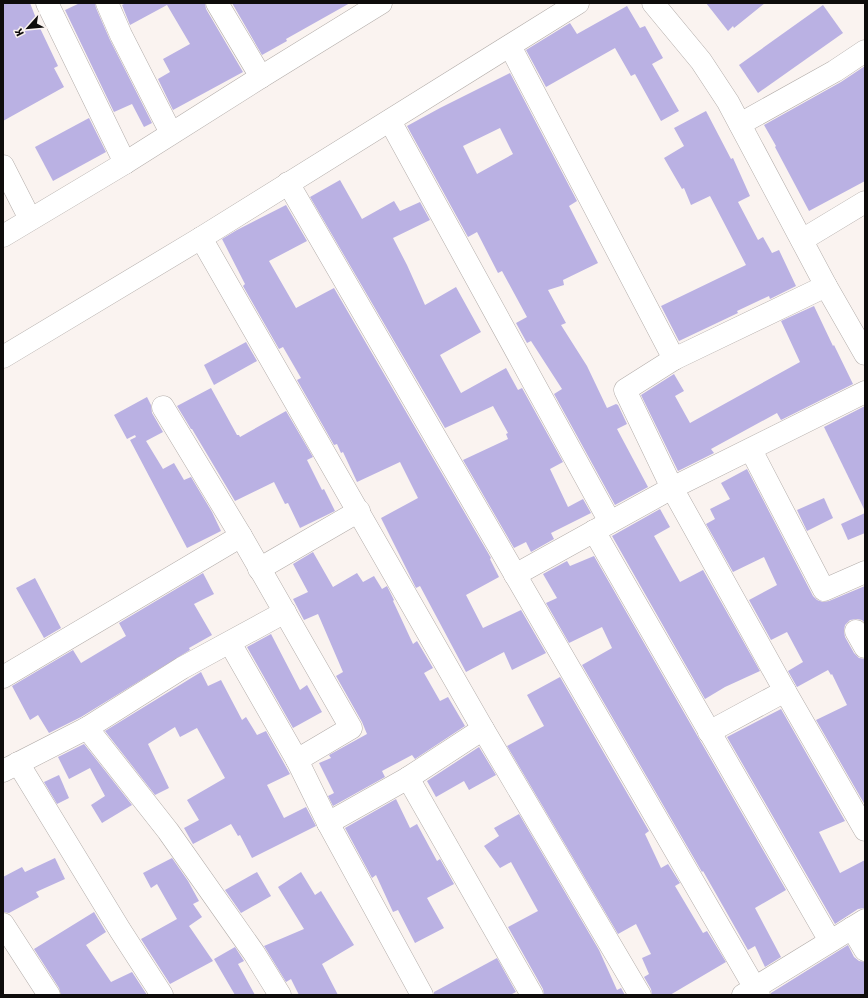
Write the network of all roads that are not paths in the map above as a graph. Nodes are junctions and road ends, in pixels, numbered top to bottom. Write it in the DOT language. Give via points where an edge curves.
graph roads {
  1 [pos="47,3"];
  2 [pos="108,3"];
  3 [pos="217,3"];
  4 [pos="381,3"];
  5 [pos="578,3"];
  6 [pos="653,3"];
  7 [pos="510,46"];
  8 [pos="865,51"];
  9 [pos="261,77"];
  10 [pos="390,121"];
  11 [pos="740,124"];
  12 [pos="171,133"];
  13 [pos="125,163"];
  14 [pos="3,166"];
  15 [pos="288,183"];
  16 [pos="865,202"];
  17 [pos="30,218"];
  18 [pos="3,236"];
  19 [pos="201,238"];
  20 [pos="802,240"];
  21 [pos="826,286"];
  22 [pos="864,352"];
  23 [pos="3,357"];
  24 [pos="674,360"];
  25 [pos="865,392"];
  26 [pos="163,407"];
  27 [pos="751,450"];
  28 [pos="672,488"];
  29 [pos="359,511"];
  30 [pos="602,527"];
  31 [pos="241,536"];
  32 [pos="259,569"];
  33 [pos="865,572"];
  34 [pos="515,575"];
  35 [pos="285,612"];
  36 [pos="230,643"];
  37 [pos="3,677"];
  38 [pos="784,691"];
  39 [pos="87,728"];
  40 [pos="483,729"];
  41 [pos="709,732"];
  42 [pos="297,760"];
  43 [pos="11,767"];
  44 [pos="408,778"];
  45 [pos="328,823"];
  46 [pos="865,830"];
  47 [pos="3,924"];
  48 [pos="859,924"];
  49 [pos="830,941"];
  50 [pos="865,950"];
  51 [pos="752,993"];
  52 [pos="49,995"];
  53 [pos="162,995"];
  54 [pos="280,995"];
  55 [pos="422,995"];
  56 [pos="532,995"];
  57 [pos="640,995"];
  1 -- 13 [label="street"];
  2 -- 12 [label="street"];
  3 -- 9 [label="street"];
  4 -- 9 [label="street"];
  5 -- 7 [label="street"];
  6 -- 11 [label="street" via="701,61"];
  7 -- 10 [label="street"];
  7 -- 24 [label="street"];
  8 -- 11 [label="street" via="835,71"];
  9 -- 12 [label="street"];
  10 -- 15 [label="street"];
  10 -- 30 [label="street"];
  11 -- 20 [label="street"];
  12 -- 13 [label="street"];
  13 -- 17 [label="street"];
  14 -- 17 [label="street"];
  15 -- 19 [label="street"];
  15 -- 34 [label="street"];
  16 -- 20 [label="street"];
  17 -- 18 [label="street"];
  19 -- 23 [label="street"];
  19 -- 29 [label="street"];
  20 -- 21 [label="street"];
  21 -- 22 [label="street"];
  21 -- 24 [label="street"];
  24 -- 28 [label="street" via="625,390"];
  25 -- 27 [label="street"];
  26 -- 31 [label="street"];
  27 -- 28 [label="street"];
  27 -- 33 [label="street" via="824,590"];
  28 -- 30 [label="street"];
  28 -- 38 [label="street"];
  29 -- 32 [label="street"];
  29 -- 40 [label="street"];
  30 -- 34 [label="street"];
  30 -- 41 [label="street"];
  31 -- 32 [label="street"];
  31 -- 37 [label="street"];
  32 -- 35 [label="street"];
  34 -- 51 [label="street"];
  35 -- 36 [label="street"];
  35 -- 42 [label="street" via="350,728"];
  36 -- 39 [label="street" via="182,668"];
  36 -- 42 [label="street"];
  38 -- 41 [label="street"];
  38 -- 46 [label="street"];
  39 -- 43 [label="street"];
  39 -- 54 [label="street" via="168,831"];
  40 -- 44 [label="street"];
  40 -- 57 [label="street"];
  41 -- 49 [label="street"];
  42 -- 45 [label="street"];
  43 -- 53 [label="street"];
  44 -- 45 [label="street"];
  44 -- 56 [label="street"];
  45 -- 55 [label="street"];
  47 -- 52 [label="street"];
  48 -- 49 [label="street"];
  48 -- 50 [label="street"];
  49 -- 51 [label="street"];
}
